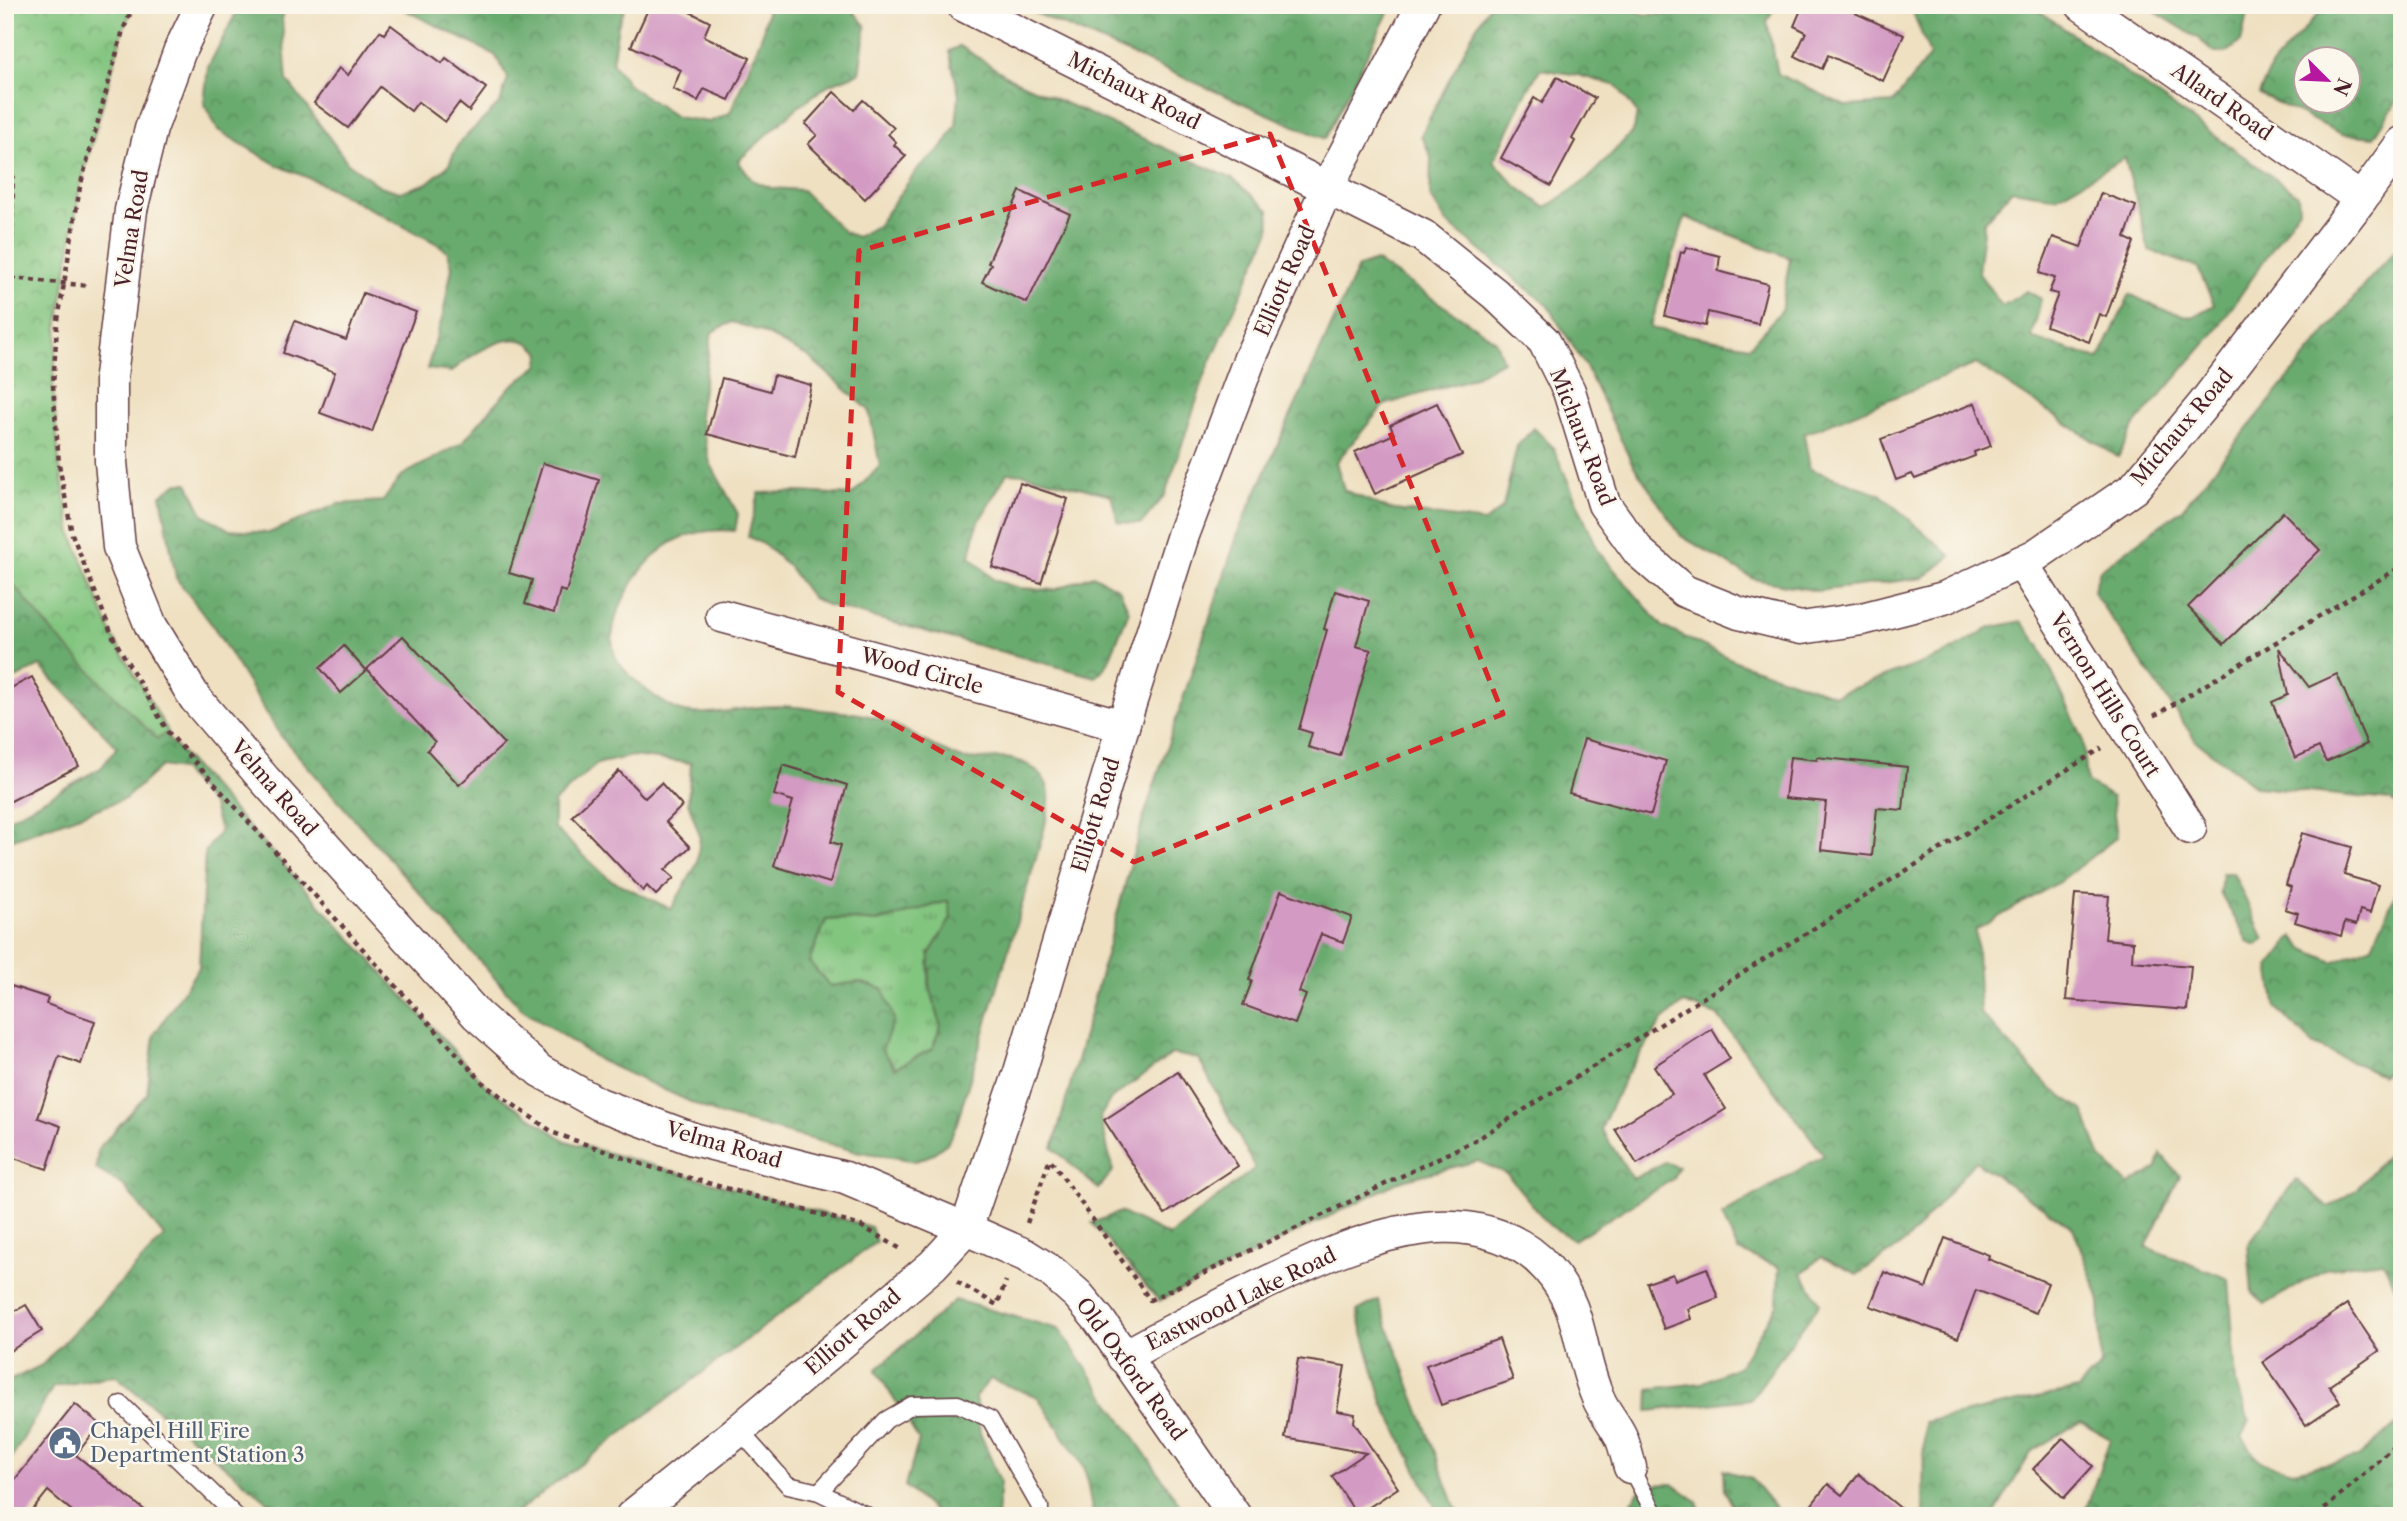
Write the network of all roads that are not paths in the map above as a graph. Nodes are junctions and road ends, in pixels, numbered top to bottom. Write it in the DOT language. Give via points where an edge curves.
graph roads {
  1 [pos="202,5"];
  2 [pos="963,5"];
  3 [pos="1423,5"];
  4 [pos="2082,5"];
  5 [pos="2402,143"];
  6 [pos="1327,188"];
  7 [pos="2361,199"];
  8 [pos="2021,562"];
  9 [pos="722,616"];
  10 [pos="1123,726"];
  11 [pos="2190,828"];
  12 [pos="966,1229"];
  13 [pos="1123,1357"];
  14 [pos="121,1404"];
  15 [pos="739,1430"];
  16 [pos="1630,1467"];
  17 [pos="819,1492"];
  18 [pos="236,1516"];
  19 [pos="632,1516"];
  20 [pos="868,1516"];
  21 [pos="1040,1516"];
  22 [pos="1235,1516"];
  23 [pos="1656,1516"];
  1 -- 12 [label="street, Velma Road" via="151,129 131,210 111,376 111,462 119,547 151,626 195,698 477,1015 540,1071 599,1104 693,1139 845,1178"];
  2 -- 6 [label="street, Michaux Road"];
  3 -- 6 [label="street, Elliott Road"];
  4 -- 7 [label="street, Allard Road"];
  5 -- 7 [label="street, Michaux Road"];
  6 -- 8 [label="street, Michaux Road" via="1423,236 1544,341 1569,391 1604,504 1639,552 1684,591 1739,613 1801,628 1862,619 1944,598"];
  6 -- 10 [label="street, Elliott Road" via="1250,358 1183,535"];
  7 -- 8 [label="street, Michaux Road" via="2134,488"];
  8 -- 11 [label="street, Vernon Hills Court"];
  9 -- 10 [label="street, Wood Circle"];
  10 -- 12 [label="street, Elliott Road" via="1020,1072"];
  12 -- 13 [label="street, Old Oxford Road" via="1052,1272 1092,1311"];
  12 -- 15 [label="street, Elliott Road" via="933,1265"];
  13 -- 16 [label="street, Eastwood Lake Road" via="1199,1315 1356,1245 1426,1228 1496,1234 1545,1265 1566,1293 1595,1388 1622,1439"];
  13 -- 22 [label="street, Old Oxford Road"];
  14 -- 18 [label="lane"];
  15 -- 17 [label="lane" via="788,1485"];
  15 -- 19 [label="street, Elliott Road"];
  16 -- 23 [label="lane"];
  17 -- 20 [label="lane"];
  17 -- 21 [label="lane" via="886,1420 912,1405 958,1404 990,1419 1040,1507"];
}
